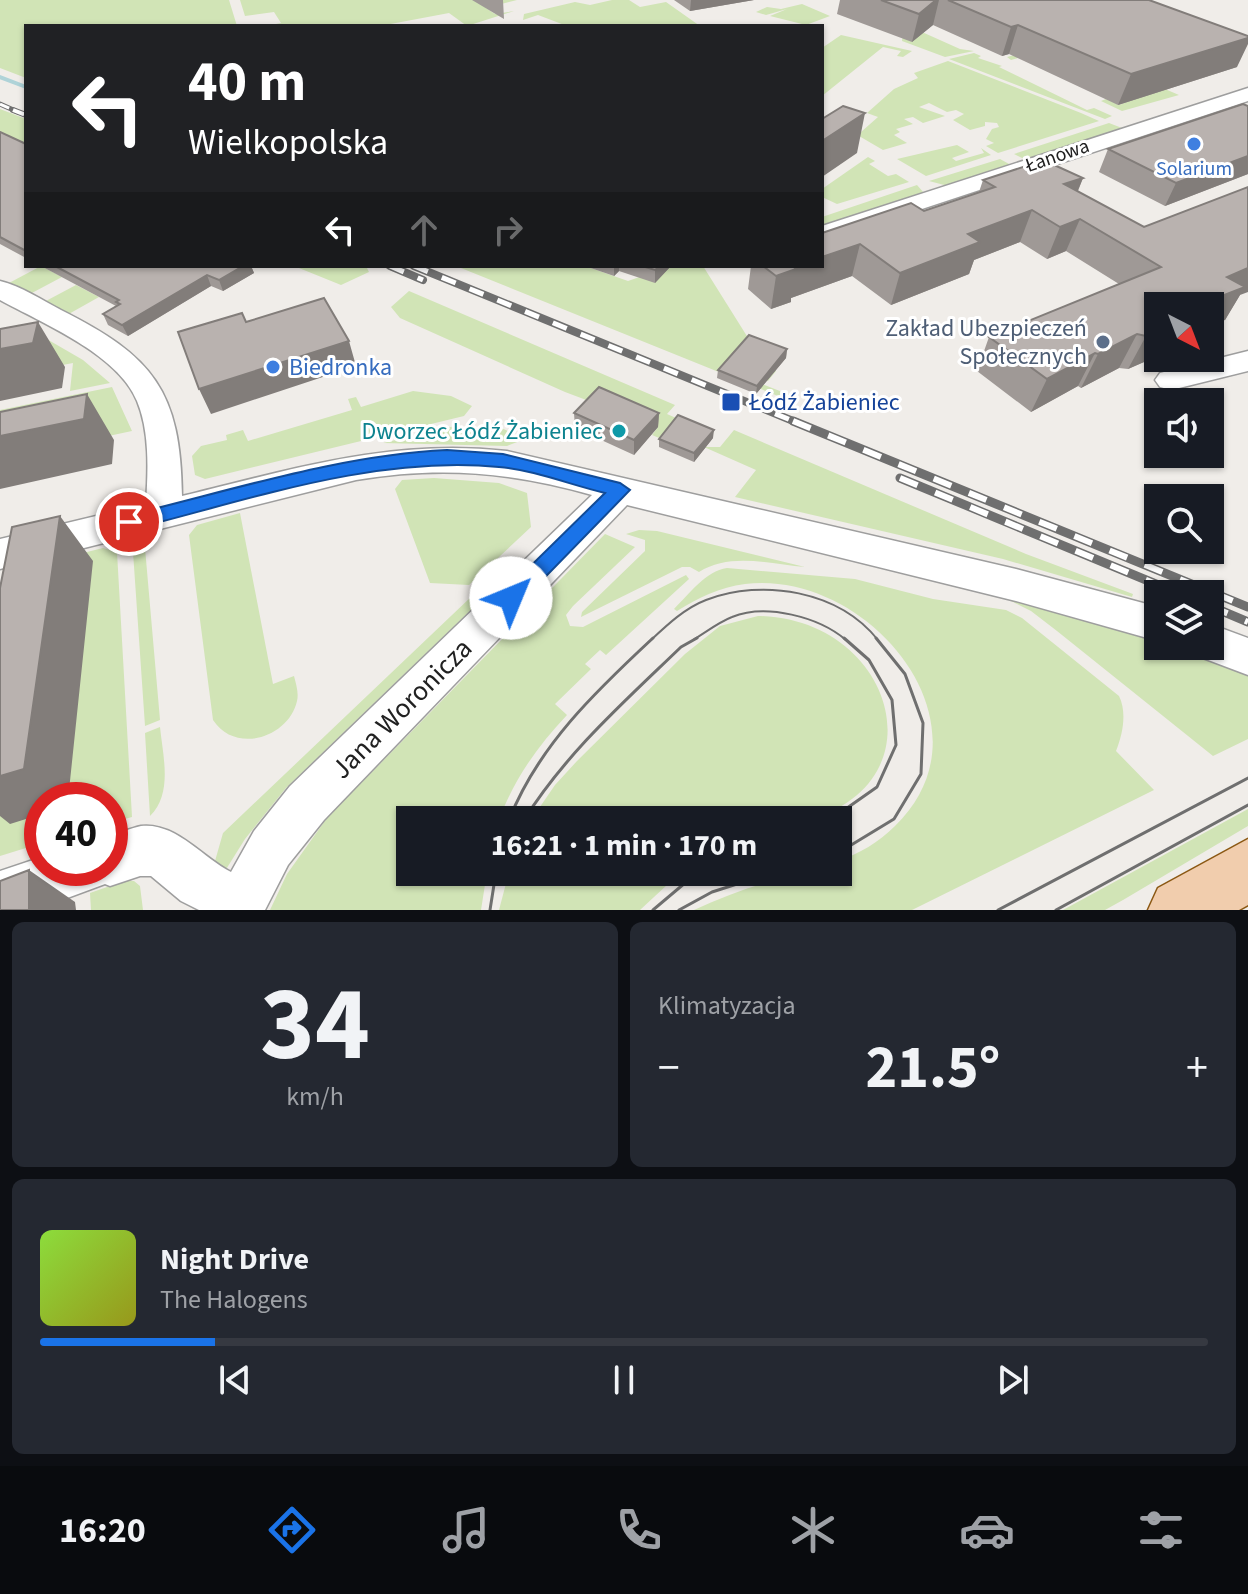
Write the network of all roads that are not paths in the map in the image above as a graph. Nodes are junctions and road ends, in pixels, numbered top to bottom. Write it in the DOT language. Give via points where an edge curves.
graph roads {
  1 [pos="1247,94"];
  2 [pos="824,233"];
  3 [pos="0,289"];
  4 [pos="1248,361"];
  5 [pos="1171,380"];
  6 [pos="620,490"];
  7 [pos="164,514"];
  8 [pos="0,554"];
  9 [pos="1144,620"];
  10 [pos="1224,648"];
  11 [pos="1248,657"];
  12 [pos="128,855"];
  13 [pos="1248,870"];
  14 [pos="31,886"];
  15 [pos="0,896"];
  16 [pos="239,907"];
  17 [pos="1180,910"];
  1 -- 2 [label="street, Łanowa"];
  3 -- 7 [label="street" via="109,351 148,390 161,433"];
  4 -- 5 [label="street"];
  6 -- 7 [label="street" via="515,462 433,457 356,467"];
  6 -- 9 [label="street"];
  6 -- 16 [label="street, Jana Woronicza" via="307,803 271,848"];
  7 -- 8 [label="street"];
  10 -- 11 [label="street"];
  12 -- 16 [label="street" via="154,851 166,856"];
  13 -- 17 [label="main road"];
  14 -- 15 [label="street"];
}
